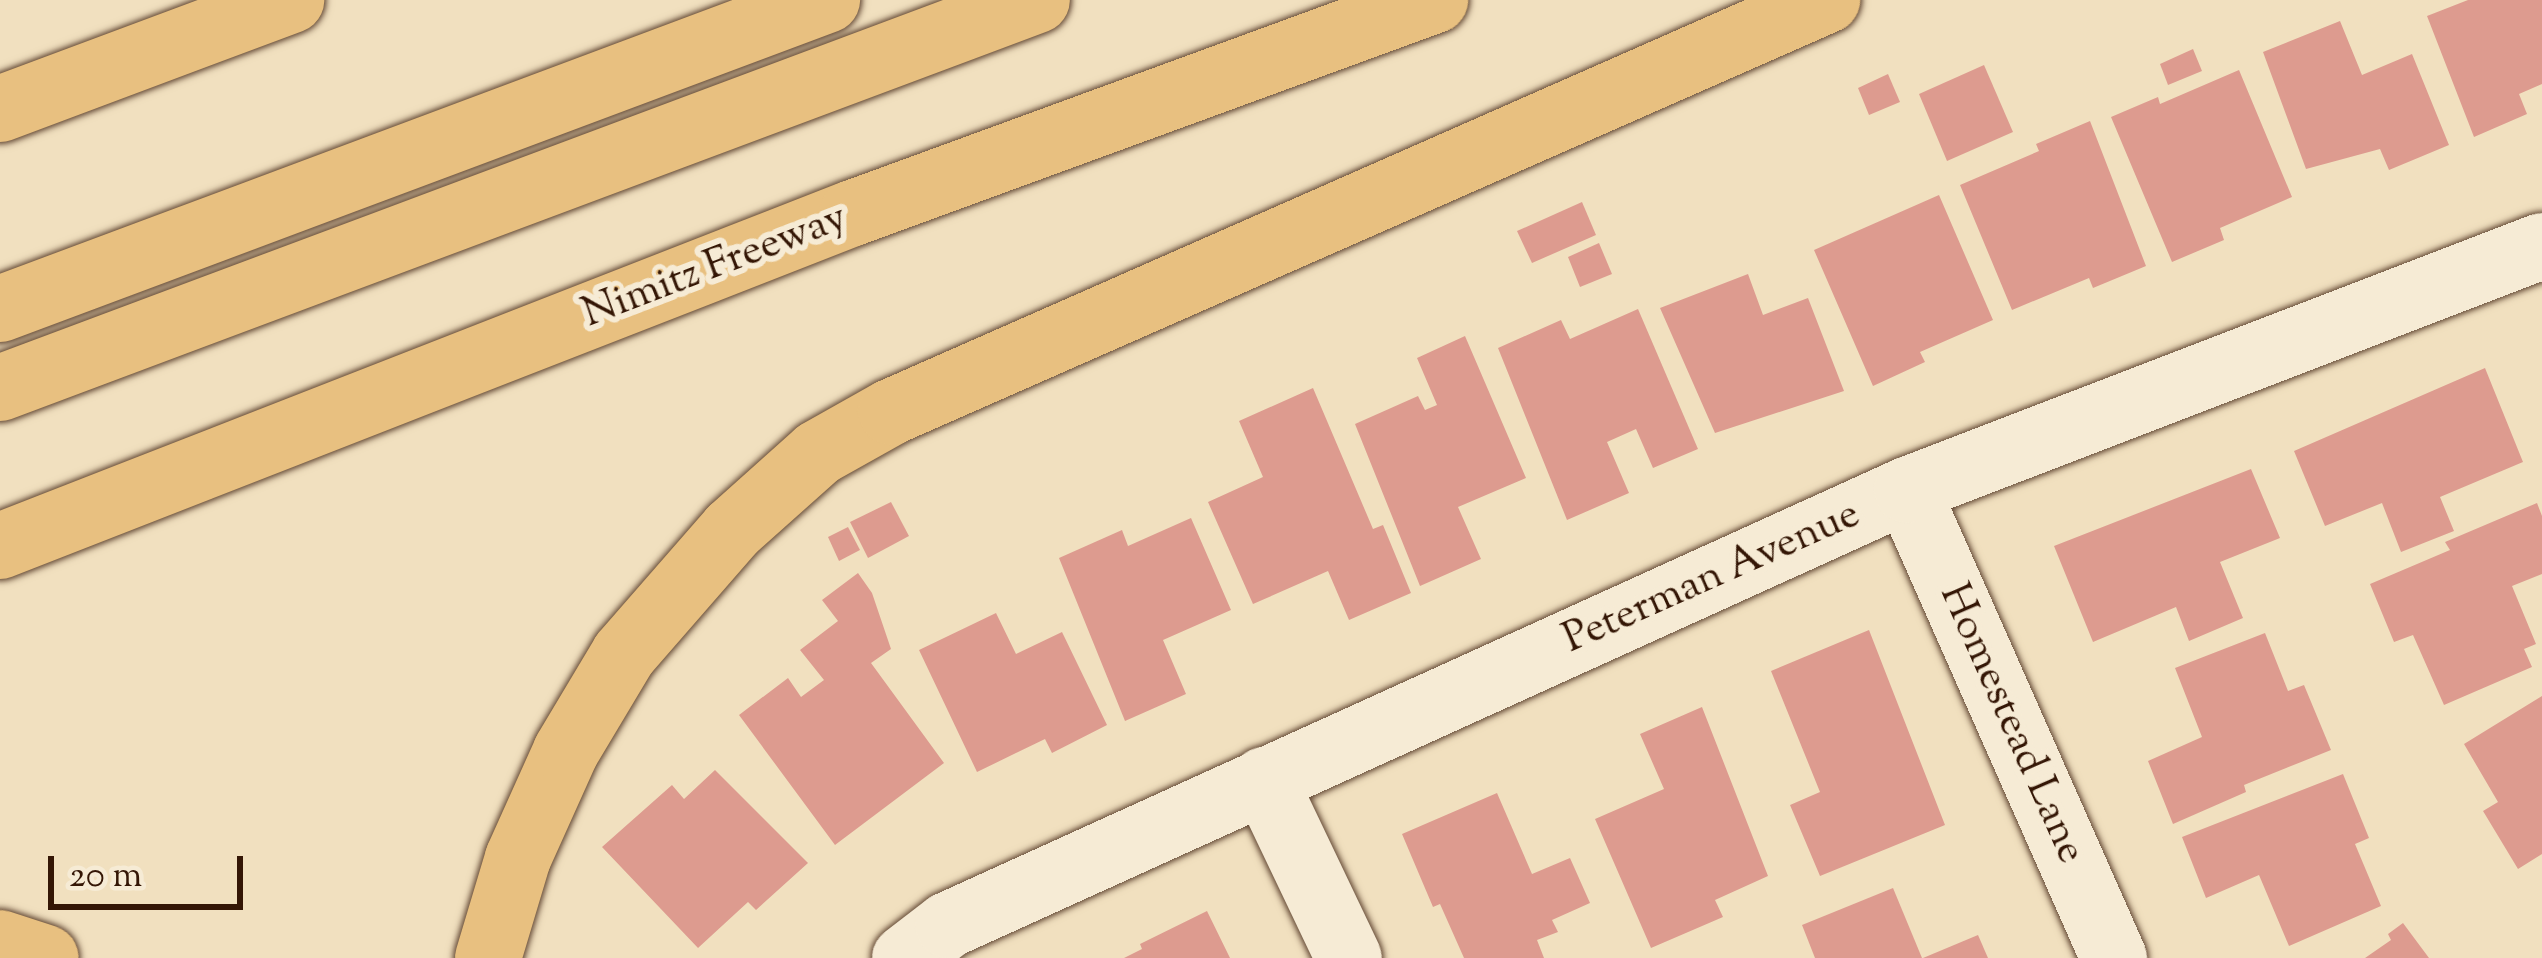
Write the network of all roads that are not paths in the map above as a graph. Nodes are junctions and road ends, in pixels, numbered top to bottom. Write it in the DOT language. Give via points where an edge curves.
graph roads {
  1 [pos="291,0"];
  2 [pos="827,0"];
  3 [pos="1037,0"];
  4 [pos="1435,0"];
  5 [pos="1827,0"];
  6 [pos="0,109"];
  7 [pos="2542,246"];
  8 [pos="0,309"];
  9 [pos="0,388"];
  10 [pos="1907,490"];
  11 [pos="0,546"];
  12 [pos="1264,780"];
  13 [pos="0,943"];
  14 [pos="46,958"];
  15 [pos="488,958"];
  16 [pos="905,958"];
  17 [pos="1349,958"];
  18 [pos="2114,958"];
  1 -- 6 [label="highway"];
  2 -- 8 [label="highway"];
  3 -- 9 [label="highway"];
  4 -- 11 [label="highway, Nimitz Freeway" via="853,213"];
  5 -- 15 [label="highway" via="891,412 818,453 732,530 624,654 566,751 518,858"];
  7 -- 10 [label="street, Peterman Avenue"];
  10 -- 12 [label="street, Peterman Avenue"];
  10 -- 18 [label="street, Homestead Lane"];
  12 -- 16 [label="street, Peterman Avenue" via="948,925"];
  12 -- 17 [label="street"];
  13 -- 14 [label="highway"];
}
